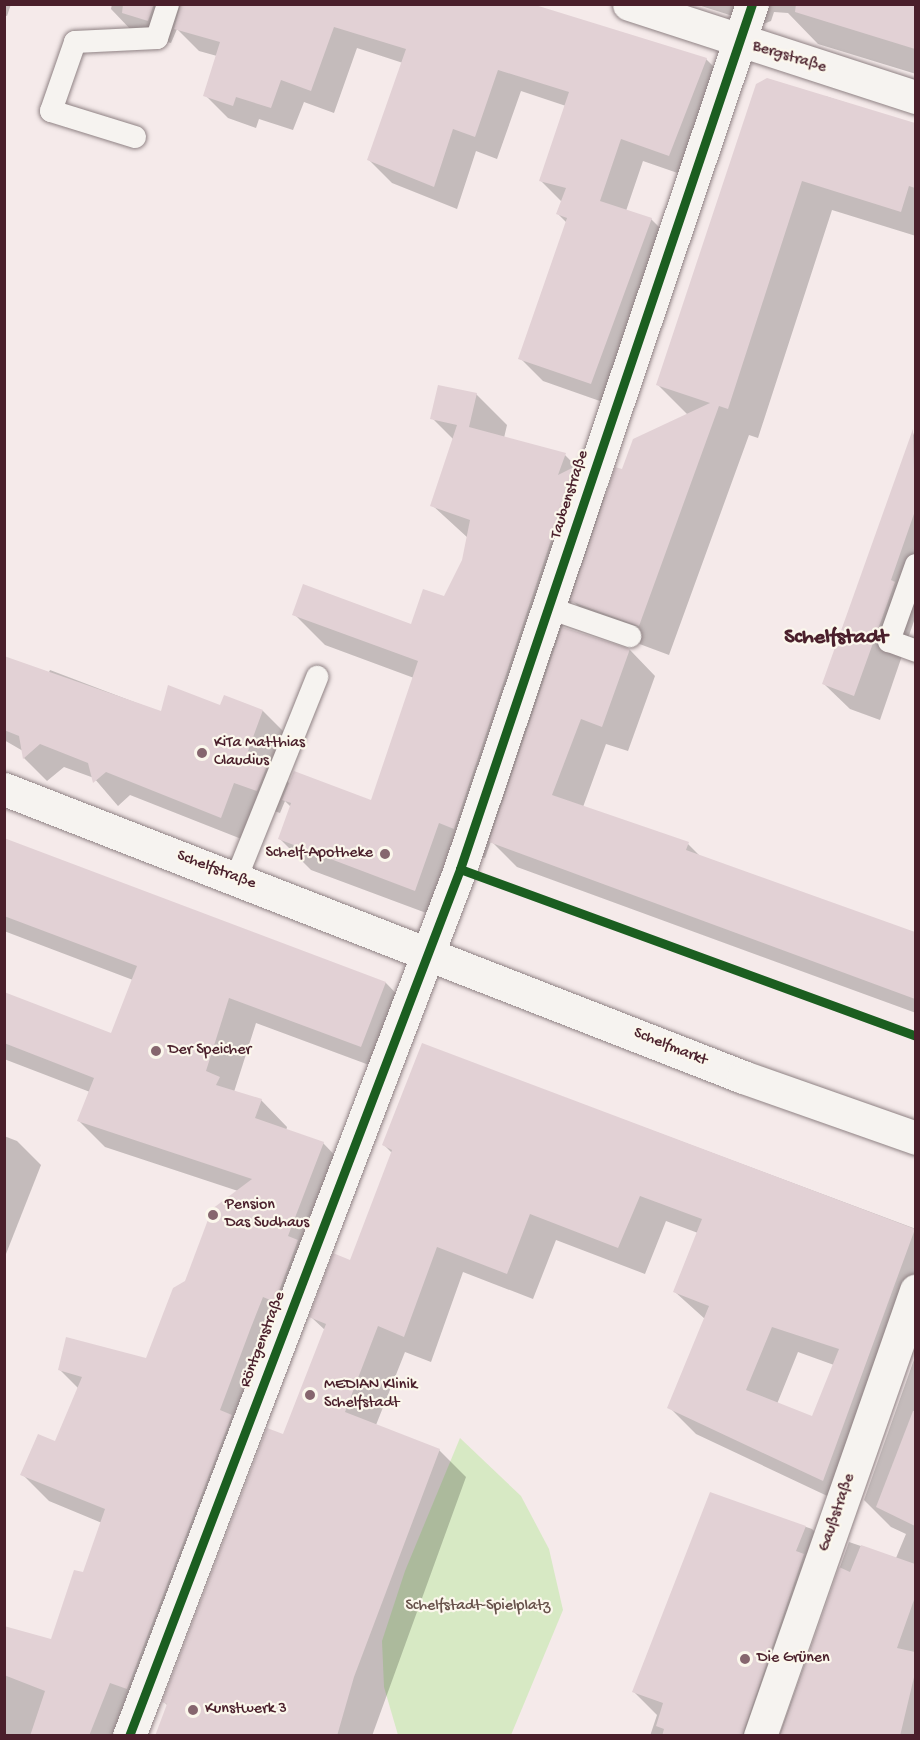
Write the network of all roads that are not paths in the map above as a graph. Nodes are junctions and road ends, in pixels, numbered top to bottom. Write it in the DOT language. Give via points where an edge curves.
graph roads {
  1 [pos="168,4"];
  2 [pos="628,4"];
  3 [pos="752,4"];
  4 [pos="739,42"];
  5 [pos="915,97"];
  6 [pos="135,137"];
  7 [pos="915,565"];
  8 [pos="549,608"];
  9 [pos="630,636"];
  10 [pos="915,651"];
  11 [pos="317,677"];
  12 [pos="4,789"];
  13 [pos="237,879"];
  14 [pos="426,955"];
  15 [pos="915,1138"];
  16 [pos="915,1291"];
  17 [pos="129,1736"];
  18 [pos="760,1736"];
  1 -- 6 [label="lane" via="157,38 75,42 51,111"];
  2 -- 4 [label="street, Bergstraße"];
  3 -- 4 [label="street, Taubenstraße"];
  4 -- 5 [label="street, Bergstraße"];
  4 -- 8 [label="street, Taubenstraße"];
  7 -- 10 [label="lane" via="890,641"];
  8 -- 9 [label="lane"];
  8 -- 14 [label="street, Taubenstraße" via="460,869"];
  11 -- 13 [label="lane"];
  12 -- 13 [label="street, Schelfstraße"];
  13 -- 14 [label="street, Schelfstraße"];
  14 -- 15 [label="street, Schelfmarkt" via="743,1077"];
  14 -- 17 [label="street, Röntgenstraße"];
  16 -- 18 [label="street, Gaußstraße"];
}
